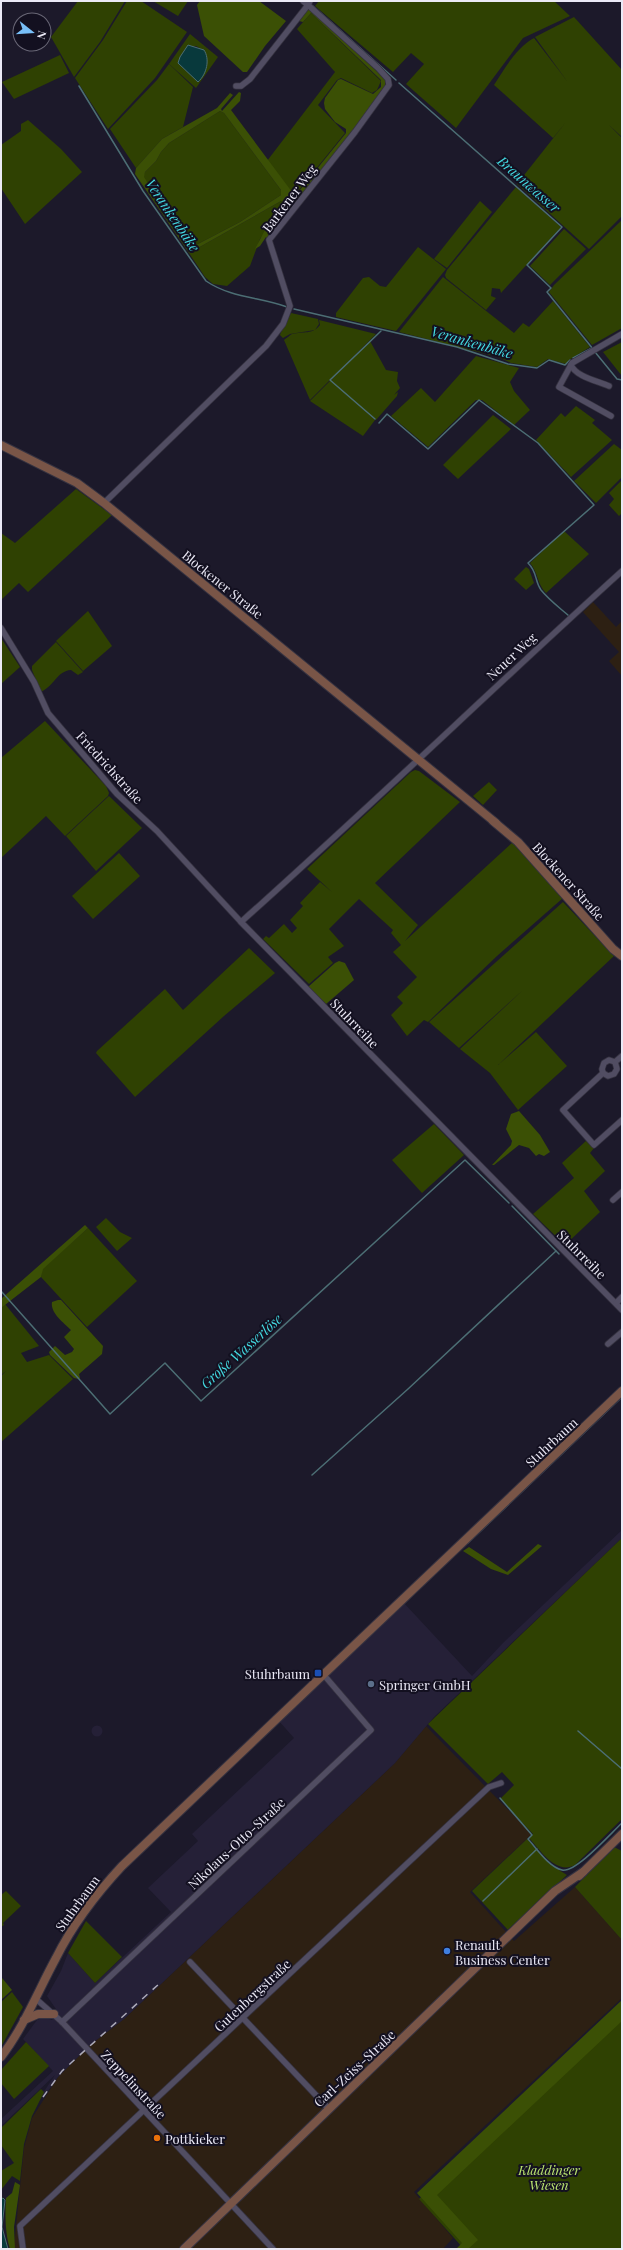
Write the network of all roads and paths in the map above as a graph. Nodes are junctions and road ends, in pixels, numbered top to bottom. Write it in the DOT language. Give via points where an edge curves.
graph roads {
  1 [pos="303,1"];
  2 [pos="309,3"];
  3 [pos="236,86"];
  4 [pos="622,334"];
  5 [pos="571,365"];
  6 [pos="609,386"];
  7 [pos="611,416"];
  8 [pos="1,445"];
  9 [pos="104,503"];
  10 [pos="622,571"];
  11 [pos="1,628"];
  12 [pos="418,761"];
  13 [pos="240,922"];
  14 [pos="622,956"];
  15 [pos="622,1056"];
  16 [pos="615,1062"];
  17 [pos="603,1073"];
  18 [pos="622,1120"];
  19 [pos="622,1192"];
  20 [pos="613,1200"];
  21 [pos="622,1297"];
  22 [pos="616,1303"];
  23 [pos="622,1310"];
  24 [pos="622,1332"];
  25 [pos="608,1344"];
  26 [pos="622,1391"];
  27 [pos="323,1674"];
  28 [pos="500,1783"];
  29 [pos="622,1834"];
  30 [pos="190,1962"];
  31 [pos="36,1998"];
  32 [pos="54,2014"];
  33 [pos="243,2018"];
  34 [pos="24,2020"];
  35 [pos="62,2022"];
  36 [pos="1,2057"];
  37 [pos="328,2108"];
  38 [pos="144,2110"];
  39 [pos="232,2204"];
  40 [pos="23,2249"];
  41 [pos="184,2249"];
  42 [pos="273,2249"];
  1 -- 2 [label="street, Barkener Weg"];
  2 -- 3 [label="street" via="250,79 242,86"];
  2 -- 9 [label="street, Barkener Weg" via="378,68 388,79 389,85 269,240 290,304 283,324 274,337"];
  4 -- 5 [label="street"];
  5 -- 6 [label="street" via="582,374"];
  5 -- 7 [label="street" via="559,387"];
  8 -- 9 [label="street, Blockener Straße" via="77,483"];
  9 -- 12 [label="street, Blockener Straße"];
  10 -- 12 [label="street, Neuer Weg" via="471,708"];
  11 -- 13 [label="street, Friedrichstraße" via="34,682 48,713 117,794 157,831"];
  12 -- 13 [label="street"];
  12 -- 14 [label="street, Blockener Straße" via="434,777 518,842"];
  13 -- 22 [label="street, Stuhrreihe"];
  15 -- 16 [label="street"];
  16 -- 17 [label="street" via="609,1060 604,1063"];
  16 -- 17 [label="street" via="617,1068 614,1074 608,1076"];
  17 -- 18 [label="street" via="563,1110 594,1144"];
  19 -- 20 [label="street"];
  21 -- 22 [label="street"];
  22 -- 23 [label="street, Stuhrreihe"];
  24 -- 25 [label="street"];
  26 -- 27 [label="street, Stuhrbaum"];
  27 -- 31 [label="street, Stuhrbaum" via="112,1877 88,1906 64,1942"];
  27 -- 35 [label="street, Nikolaus-Otto-Straße" via="372,1730"];
  28 -- 33 [label="street, Gutenbergstraße" via="489,1787"];
  29 -- 37 [label="street, Carl-Zeiss-Straße" via="566,1888 542,1905"];
  30 -- 33 [label="street"];
  31 -- 32 [label="street, Zeppelinstraße"];
  31 -- 34 [label="street, Stuhrbaum"];
  32 -- 34 [label="street" via="38,2014"];
  32 -- 35 [label="street, Zeppelinstraße"];
  33 -- 37 [label="street"];
  33 -- 38 [label="street, Gutenbergstraße"];
  34 -- 36 [label="street, Stuhrbaum"];
  35 -- 38 [label="street, Zeppelinstraße"];
  37 -- 39 [label="street, Carl-Zeiss-Straße"];
  38 -- 39 [label="street, Zeppelinstraße"];
  38 -- 40 [label="street, Gutenbergstraße" via="20,2226"];
  39 -- 41 [label="street, Carl-Zeiss-Straße"];
  39 -- 42 [label="street, Zeppelinstraße"];
}
